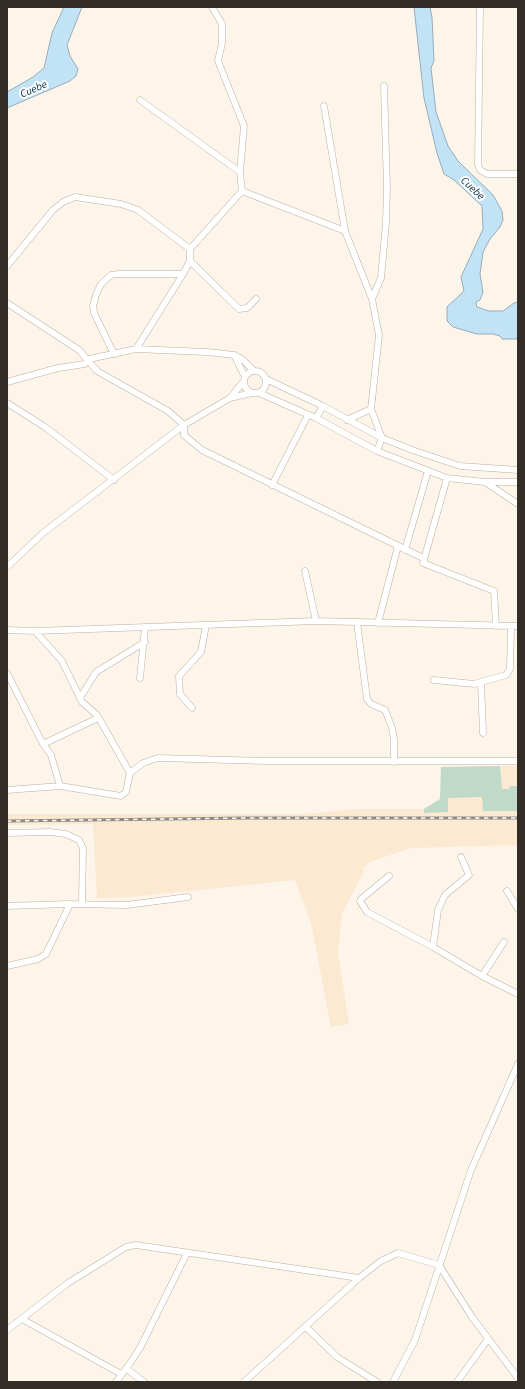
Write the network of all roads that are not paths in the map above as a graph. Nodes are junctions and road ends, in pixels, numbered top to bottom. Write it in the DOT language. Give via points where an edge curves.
graph roads {
  1 [pos="212,7"];
  2 [pos="480,7"];
  3 [pos="384,86"];
  4 [pos="140,100"];
  5 [pos="324,106"];
  6 [pos="240,172"];
  7 [pos="518,174"];
  8 [pos="242,191"];
  9 [pos="345,231"];
  10 [pos="190,249"];
  11 [pos="190,261"];
  12 [pos="7,266"];
  13 [pos="183,274"];
  14 [pos="256,298"];
  15 [pos="372,299"];
  16 [pos="7,303"];
  17 [pos="136,350"];
  18 [pos="114,354"];
  19 [pos="234,355"];
  20 [pos="89,360"];
  21 [pos="254,371"];
  22 [pos="245,379"];
  23 [pos="266,379"];
  24 [pos="7,382"];
  25 [pos="252,393"];
  26 [pos="259,393"];
  27 [pos="230,398"];
  28 [pos="7,403"];
  29 [pos="323,406"];
  30 [pos="371,409"];
  31 [pos="308,415"];
  32 [pos="316,418"];
  33 [pos="347,420"];
  34 [pos="184,425"];
  35 [pos="382,438"];
  36 [pos="377,451"];
  37 [pos="460,466"];
  38 [pos="518,470"];
  39 [pos="428,471"];
  40 [pos="447,478"];
  41 [pos="114,480"];
  42 [pos="458,480"];
  43 [pos="485,482"];
  44 [pos="518,482"];
  45 [pos="272,485"];
  46 [pos="518,504"];
  47 [pos="398,546"];
  48 [pos="406,550"];
  49 [pos="423,558"];
  50 [pos="7,567"];
  51 [pos="305,571"];
  52 [pos="316,621"];
  53 [pos="357,622"];
  54 [pos="378,623"];
  55 [pos="206,626"];
  56 [pos="496,626"];
  57 [pos="511,626"];
  58 [pos="518,626"];
  59 [pos="145,627"];
  60 [pos="7,630"];
  61 [pos="35,631"];
  62 [pos="145,642"];
  63 [pos="7,673"];
  64 [pos="140,678"];
  65 [pos="434,680"];
  66 [pos="481,683"];
  67 [pos="80,698"];
  68 [pos="192,708"];
  69 [pos="98,718"];
  70 [pos="483,733"];
  71 [pos="43,744"];
  72 [pos="518,761"];
  73 [pos="394,762"];
  74 [pos="130,773"];
  75 [pos="60,786"];
  76 [pos="7,790"];
  77 [pos="7,833"];
  78 [pos="461,857"];
  79 [pos="389,876"];
  80 [pos="508,891"];
  81 [pos="188,897"];
  82 [pos="82,903"];
  83 [pos="70,904"];
  84 [pos="7,906"];
  85 [pos="518,909"];
  86 [pos="504,942"];
  87 [pos="433,947"];
  88 [pos="7,966"];
  89 [pos="482,976"];
  90 [pos="518,994"];
  91 [pos="518,1064"];
  92 [pos="187,1253"];
  93 [pos="439,1265"];
  94 [pos="359,1278"];
  95 [pos="22,1319"];
  96 [pos="306,1327"];
  97 [pos="7,1330"];
  98 [pos="488,1339"];
  99 [pos="127,1369"];
  100 [pos="121,1374"];
  101 [pos="518,1378"];
  102 [pos="116,1382"];
  103 [pos="144,1382"];
  104 [pos="244,1382"];
  105 [pos="377,1382"];
  106 [pos="393,1382"];
  107 [pos="457,1382"];
  1 -- 6 [label="street" via="222,24 218,62 244,126"];
  2 -- 7 [label="street" via="478,165 480,170 487,174"];
  3 -- 15 [label="street" via="386,223 381,278"];
  4 -- 6 [label="street"];
  5 -- 9 [label="street"];
  6 -- 8 [label="street"];
  8 -- 9 [label="street"];
  8 -- 10 [label="street"];
  9 -- 15 [label="street"];
  10 -- 11 [label="street"];
  10 -- 12 [label="street" via="138,210 121,204 75,197 53,210"];
  11 -- 13 [label="street"];
  11 -- 14 [label="street" via="239,309 247,308"];
  13 -- 17 [label="street"];
  13 -- 18 [label="street" via="110,275 101,284 96,295 94,313"];
  15 -- 30 [label="street" via="379,335"];
  16 -- 20 [label="street" via="79,350"];
  17 -- 18 [label="street"];
  17 -- 19 [label="street"];
  18 -- 20 [label="street"];
  19 -- 21 [label="street"];
  19 -- 22 [label="street"];
  20 -- 24 [label="street" via="85,364 58,368"];
  20 -- 34 [label="street" via="97,371 168,411"];
  21 -- 22 [label="street"];
  21 -- 23 [label="street" via="262,373"];
  22 -- 25 [label="street" via="246,388"];
  22 -- 27 [label="street"];
  23 -- 26 [label="street" via="265,388"];
  23 -- 29 [label="street"];
  25 -- 26 [label="street"];
  25 -- 27 [label="street"];
  26 -- 31 [label="street"];
  27 -- 34 [label="street"];
  28 -- 41 [label="street" via="45,427"];
  29 -- 32 [label="street"];
  29 -- 33 [label="street"];
  30 -- 33 [label="street"];
  30 -- 35 [label="street"];
  31 -- 32 [label="street"];
  31 -- 45 [label="street"];
  32 -- 36 [label="street"];
  33 -- 35 [label="street"];
  34 -- 41 [label="street"];
  34 -- 45 [label="street" via="184,435 202,450"];
  35 -- 36 [label="street"];
  35 -- 37 [label="street" via="415,452"];
  36 -- 39 [label="street"];
  37 -- 38 [label="street"];
  37 -- 42 [label="street"];
  39 -- 40 [label="street"];
  39 -- 48 [label="street"];
  40 -- 42 [label="street"];
  40 -- 49 [label="street"];
  41 -- 50 [label="street" via="43,533"];
  42 -- 43 [label="street"];
  43 -- 44 [label="street"];
  43 -- 46 [label="street"];
  45 -- 47 [label="street"];
  47 -- 48 [label="street"];
  47 -- 54 [label="street"];
  48 -- 49 [label="street"];
  49 -- 56 [label="street" via="423,563 494,590"];
  51 -- 52 [label="street"];
  52 -- 53 [label="street"];
  52 -- 55 [label="street"];
  53 -- 54 [label="street"];
  53 -- 73 [label="street" via="367,699 371,704 385,710 394,739"];
  54 -- 56 [label="street"];
  55 -- 59 [label="street"];
  55 -- 68 [label="street" via="201,652 179,676 180,694"];
  56 -- 57 [label="street"];
  57 -- 58 [label="street"];
  57 -- 66 [label="street" via="509,672"];
  59 -- 61 [label="street"];
  59 -- 62 [label="street"];
  60 -- 61 [label="street"];
  61 -- 67 [label="street" via="62,661"];
  62 -- 64 [label="street"];
  62 -- 67 [label="street" via="96,672"];
  63 -- 71 [label="street"];
  65 -- 66 [label="street"];
  66 -- 70 [label="street"];
  67 -- 69 [label="street"];
  69 -- 71 [label="street"];
  69 -- 74 [label="street"];
  71 -- 75 [label="street" via="51,755"];
  72 -- 73 [label="street"];
  73 -- 74 [label="street" via="158,758 143,763"];
  74 -- 75 [label="street" via="126,792 118,796"];
  75 -- 76 [label="street"];
  77 -- 82 [label="street" via="50,832 66,834 79,840 82,848"];
  78 -- 87 [label="street" via="469,875 445,895 438,910"];
  79 -- 87 [label="street" via="361,899 364,909"];
  80 -- 85 [label="street"];
  81 -- 82 [label="street" via="127,905"];
  82 -- 83 [label="street"];
  83 -- 84 [label="street"];
  83 -- 88 [label="street" via="46,954 38,959"];
  86 -- 89 [label="street"];
  87 -- 89 [label="street"];
  89 -- 90 [label="street"];
  91 -- 93 [label="street" via="472,1170"];
  92 -- 94 [label="street"];
  92 -- 95 [label="street" via="147,1245 126,1247 68,1283"];
  92 -- 99 [label="street"];
  93 -- 94 [label="street" via="398,1253 381,1261"];
  93 -- 98 [label="street"];
  93 -- 106 [label="street" via="415,1340"];
  94 -- 96 [label="street"];
  95 -- 97 [label="street"];
  95 -- 100 [label="street"];
  96 -- 104 [label="street"];
  96 -- 105 [label="street" via="337,1357"];
  98 -- 101 [label="street"];
  98 -- 107 [label="street"];
  99 -- 100 [label="street"];
  99 -- 103 [label="street"];
  100 -- 102 [label="street"];
}
